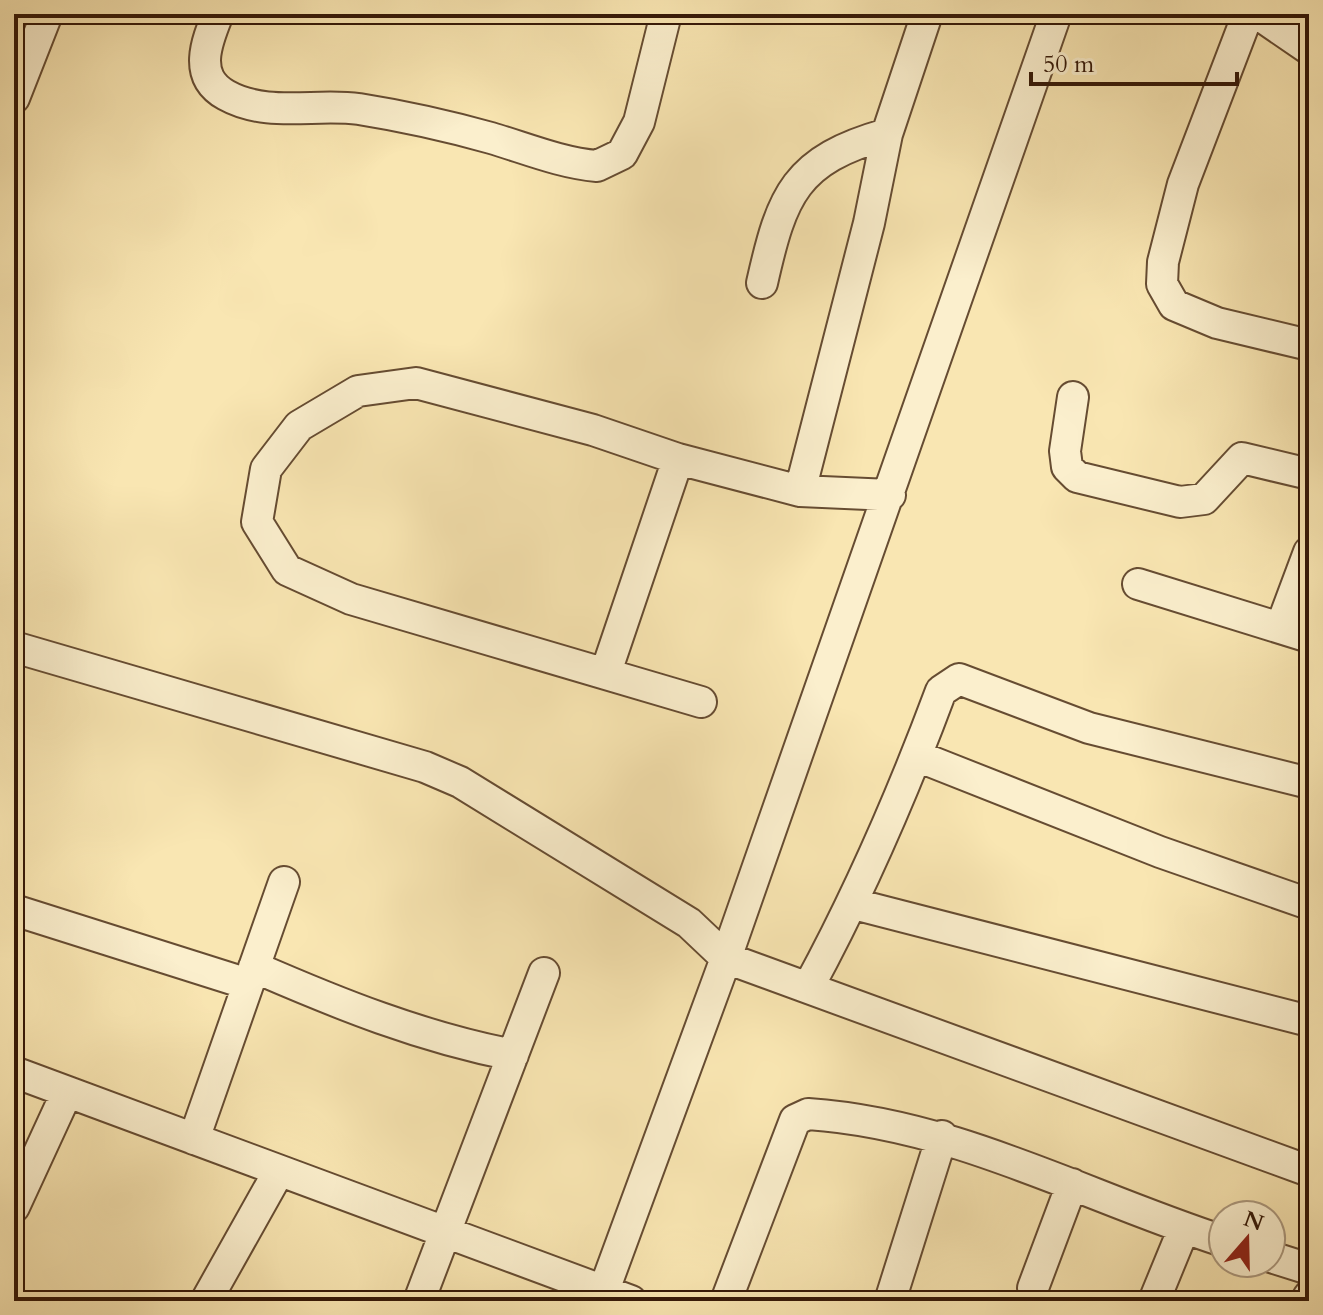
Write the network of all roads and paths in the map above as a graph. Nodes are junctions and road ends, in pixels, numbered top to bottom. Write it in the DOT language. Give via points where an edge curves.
graph roads {
  1 [pos="47,14"];
  2 [pos="218,14"];
  3 [pos="666,14"];
  4 [pos="927,14"];
  5 [pos="1056,14"];
  6 [pos="1248,14"];
  7 [pos="1258,14"];
  8 [pos="1309,49"];
  9 [pos="14,98"];
  10 [pos="887,134"];
  11 [pos="762,283"];
  12 [pos="1309,345"];
  13 [pos="1073,397"];
  14 [pos="678,459"];
  15 [pos="1309,474"];
  16 [pos="800,491"];
  17 [pos="890,495"];
  18 [pos="1309,552"];
  19 [pos="1138,584"];
  20 [pos="1295,632"];
  21 [pos="14,647"];
  22 [pos="606,672"];
  23 [pos="701,702"];
  24 [pos="917,756"];
  25 [pos="1309,783"];
  26 [pos="284,882"];
  27 [pos="854,904"];
  28 [pos="1309,904"];
  29 [pos="14,910"];
  30 [pos="726,958"];
  31 [pos="544,973"];
  32 [pos="251,976"];
  33 [pos="809,986"];
  34 [pos="1309,1021"];
  35 [pos="513,1055"];
  36 [pos="14,1072"];
  37 [pos="67,1092"];
  38 [pos="942,1136"];
  39 [pos="194,1139"];
  40 [pos="279,1171"];
  41 [pos="1309,1171"];
  42 [pos="1072,1184"];
  43 [pos="14,1207"];
  44 [pos="1184,1228"];
  45 [pos="444,1233"];
  46 [pos="1207,1236"];
  47 [pos="1287,1262"];
  48 [pos="1309,1269"];
  49 [pos="1033,1288"];
  50 [pos="611,1298"];
  51 [pos="206,1301"];
  52 [pos="419,1301"];
  53 [pos="726,1301"];
  54 [pos="890,1301"];
  55 [pos="1154,1301"];
  1 -- 9 [label="street"];
  2 -- 3 [label="street" via="203,63 225,94 282,109 357,109 597,166 622,154 639,122"];
  4 -- 10 [label="street"];
  5 -- 17 [label="street"];
  6 -- 12 [label="street" via="1183,184 1162,284 1174,305 1217,323"];
  7 -- 8 [label="street"];
  10 -- 11 [label="street" via="843,147 798,183 776,221"];
  10 -- 16 [label="street"];
  13 -- 15 [label="street" via="1065,451 1067,467 1077,477 1180,502 1204,499 1242,458"];
  14 -- 16 [label="street"];
  14 -- 22 [label="street"];
  14 -- 22 [label="street" via="593,430 416,383 358,391 299,426 266,469 257,522 287,570 351,599"];
  16 -- 17 [label="street"];
  17 -- 30 [label="street"];
  18 -- 20 [label="street"];
  19 -- 20 [label="street"];
  21 -- 30 [label="street" via="425,767 460,782 689,923"];
  22 -- 23 [label="street"];
  24 -- 25 [label="street" via="941,691 959,679 1089,728"];
  24 -- 27 [label="street"];
  24 -- 28 [label="street"];
  26 -- 32 [label="street"];
  27 -- 33 [label="street"];
  27 -- 34 [label="street"];
  29 -- 32 [label="street"];
  30 -- 33 [label="street"];
  30 -- 50 [label="street"];
  31 -- 35 [label="street"];
  32 -- 35 [label="street" via="459,1044"];
  32 -- 39 [label="street"];
  33 -- 41 [label="street"];
  35 -- 45 [label="street"];
  36 -- 37 [label="street"];
  37 -- 39 [label="street"];
  37 -- 43 [label="street"];
  38 -- 42 [label="street"];
  38 -- 53 [label="street" via="844,1116 808,1114 795,1120"];
  38 -- 54 [label="street"];
  39 -- 40 [label="street"];
  40 -- 45 [label="street"];
  40 -- 51 [label="street"];
  42 -- 44 [label="street"];
  42 -- 49 [label="street"];
  44 -- 46 [label="street"];
  44 -- 55 [label="street"];
  45 -- 50 [label="street"];
  45 -- 52 [label="street"];
  47 -- 48 [label="street"];
}
